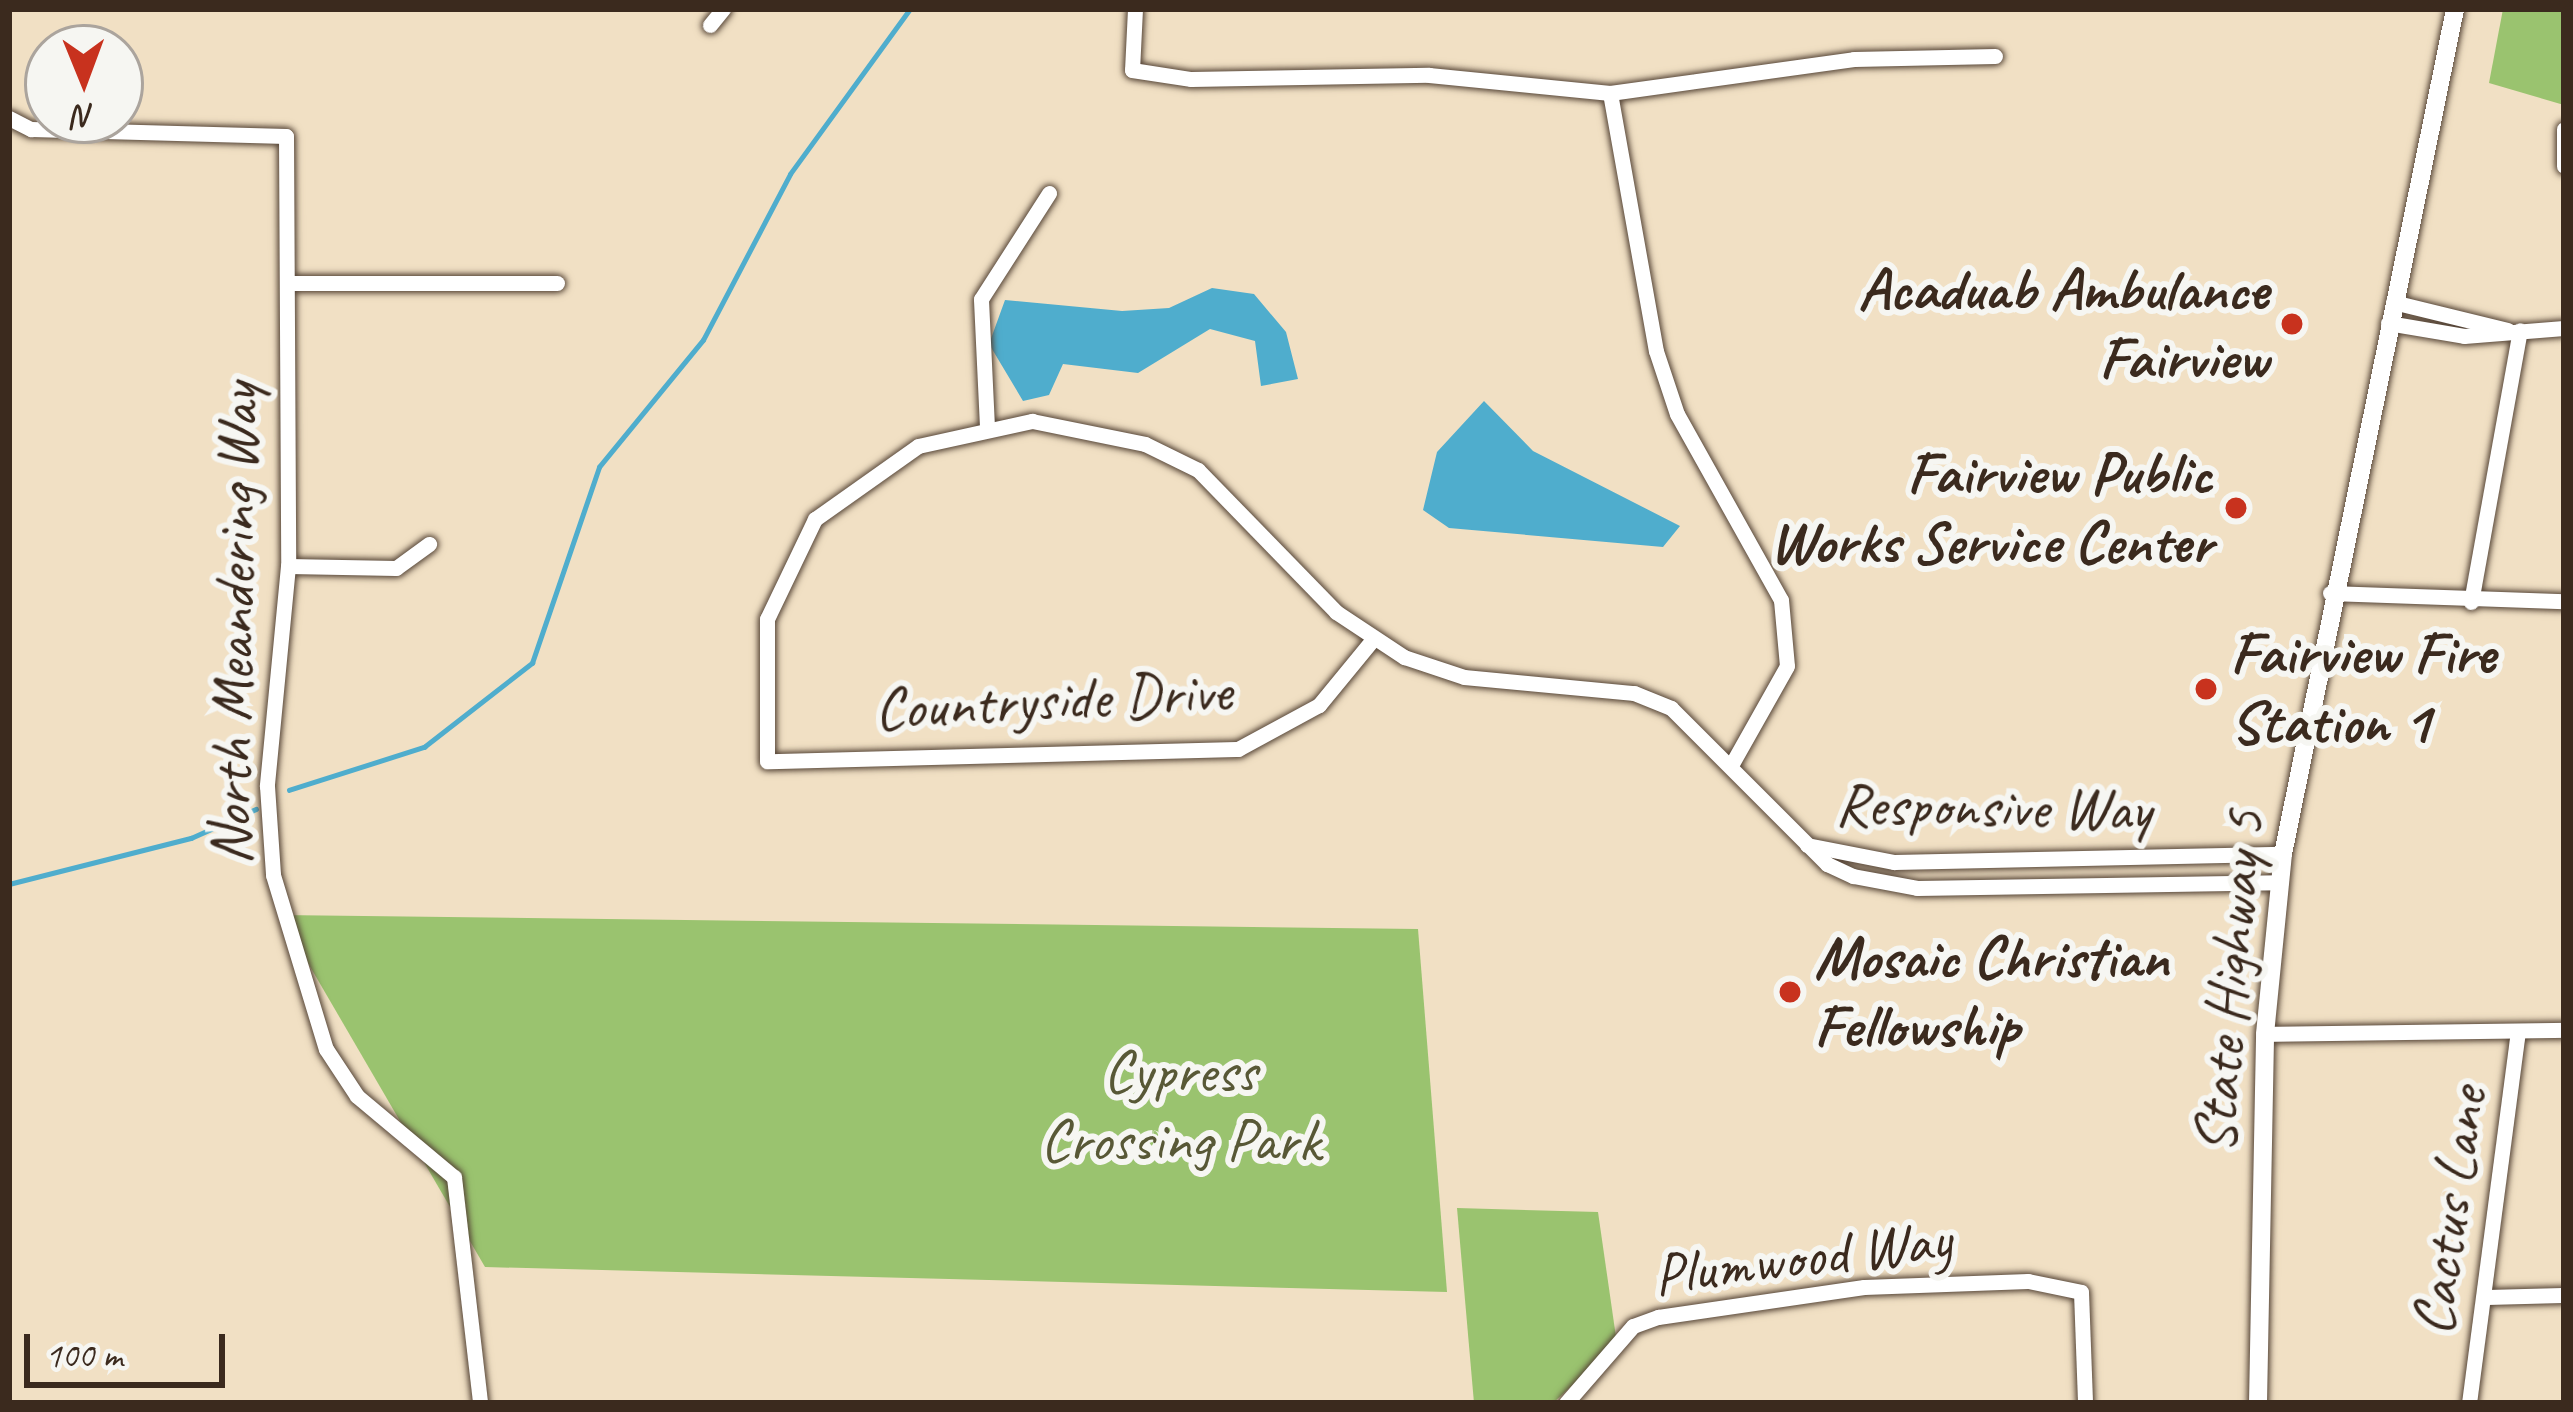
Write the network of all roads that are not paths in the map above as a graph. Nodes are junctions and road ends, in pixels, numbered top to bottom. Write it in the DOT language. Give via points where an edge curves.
graph roads {
  1 [pos="723,9"];
  2 [pos="1135,9"];
  3 [pos="2455,9"];
  4 [pos="710,25"];
  5 [pos="1995,56"];
  6 [pos="1610,93"];
  7 [pos="9,118"];
  8 [pos="2564,129"];
  9 [pos="2564,166"];
  10 [pos="1049,193"];
  11 [pos="291,283"];
  12 [pos="557,283"];
  13 [pos="2393,302"];
  14 [pos="2388,323"];
  15 [pos="2564,328"];
  16 [pos="2514,330"];
  17 [pos="987,427"];
  18 [pos="429,544"];
  19 [pos="288,566"];
  20 [pos="2330,593"];
  21 [pos="2564,601"];
  22 [pos="2471,602"];
  23 [pos="1375,638"];
  24 [pos="1733,761"];
  25 [pos="1807,845"];
  26 [pos="2283,854"];
  27 [pos="2279,882"];
  28 [pos="2564,1030"];
  29 [pos="2518,1033"];
  30 [pos="2265,1034"];
  31 [pos="2564,1295"];
  32 [pos="2485,1297"];
  33 [pos="480,1403"];
  34 [pos="1566,1403"];
  35 [pos="2085,1403"];
  36 [pos="2258,1403"];
  37 [pos="2469,1403"];
  1 -- 4 [label="street"];
  2 -- 6 [label="street" via="1132,70 1429,75"];
  3 -- 13 [label="main road, State Highway 5"];
  5 -- 6 [label="street" via="1854,59 1775,79"];
  6 -- 24 [label="street" via="1656,351 1784,616 1787,666 1773,707"];
  7 -- 11 [label="street, North Meandering Way" via="31,129 277,129 289,150"];
  8 -- 9 [label="street" via="2556,149"];
  10 -- 17 [label="street" via="981,299"];
  11 -- 12 [label="street"];
  11 -- 19 [label="street, North Meandering Way"];
  13 -- 14 [label="main road, State Highway 5"];
  13 -- 16 [label="street"];
  14 -- 16 [label="street" via="2464,336"];
  14 -- 20 [label="main road, State Highway 5"];
  15 -- 16 [label="street"];
  16 -- 22 [label="street"];
  17 -- 23 [label="street" via="1098,430 1198,470"];
  17 -- 23 [label="street, Countryside Drive" via="912,449 815,519 767,619 767,761 1238,749 1319,705"];
  18 -- 19 [label="street" via="396,568"];
  19 -- 33 [label="street, North Meandering Way" via="267,785 280,915 326,1049 357,1096 454,1177"];
  20 -- 22 [label="street"];
  20 -- 26 [label="main road, State Highway 5"];
  21 -- 22 [label="street"];
  23 -- 24 [label="street" via="1464,677 1634,693 1702,729"];
  24 -- 25 [label="street"];
  25 -- 26 [label="street, Responsive Way" via="1894,862"];
  25 -- 27 [label="street, Responsive Way" via="1883,886"];
  26 -- 27 [label="main road, State Highway 5"];
  27 -- 30 [label="main road, State Highway 5"];
  28 -- 29 [label="street"];
  29 -- 30 [label="street"];
  29 -- 32 [label="street, Cactus Lane"];
  30 -- 36 [label="main road, State Highway 5"];
  31 -- 32 [label="street"];
  32 -- 37 [label="street, Cactus Lane"];
  34 -- 35 [label="street, Plumwood Way" via="1633,1326 1658,1317 1906,1284 2072,1283 2080,1292"];
}
